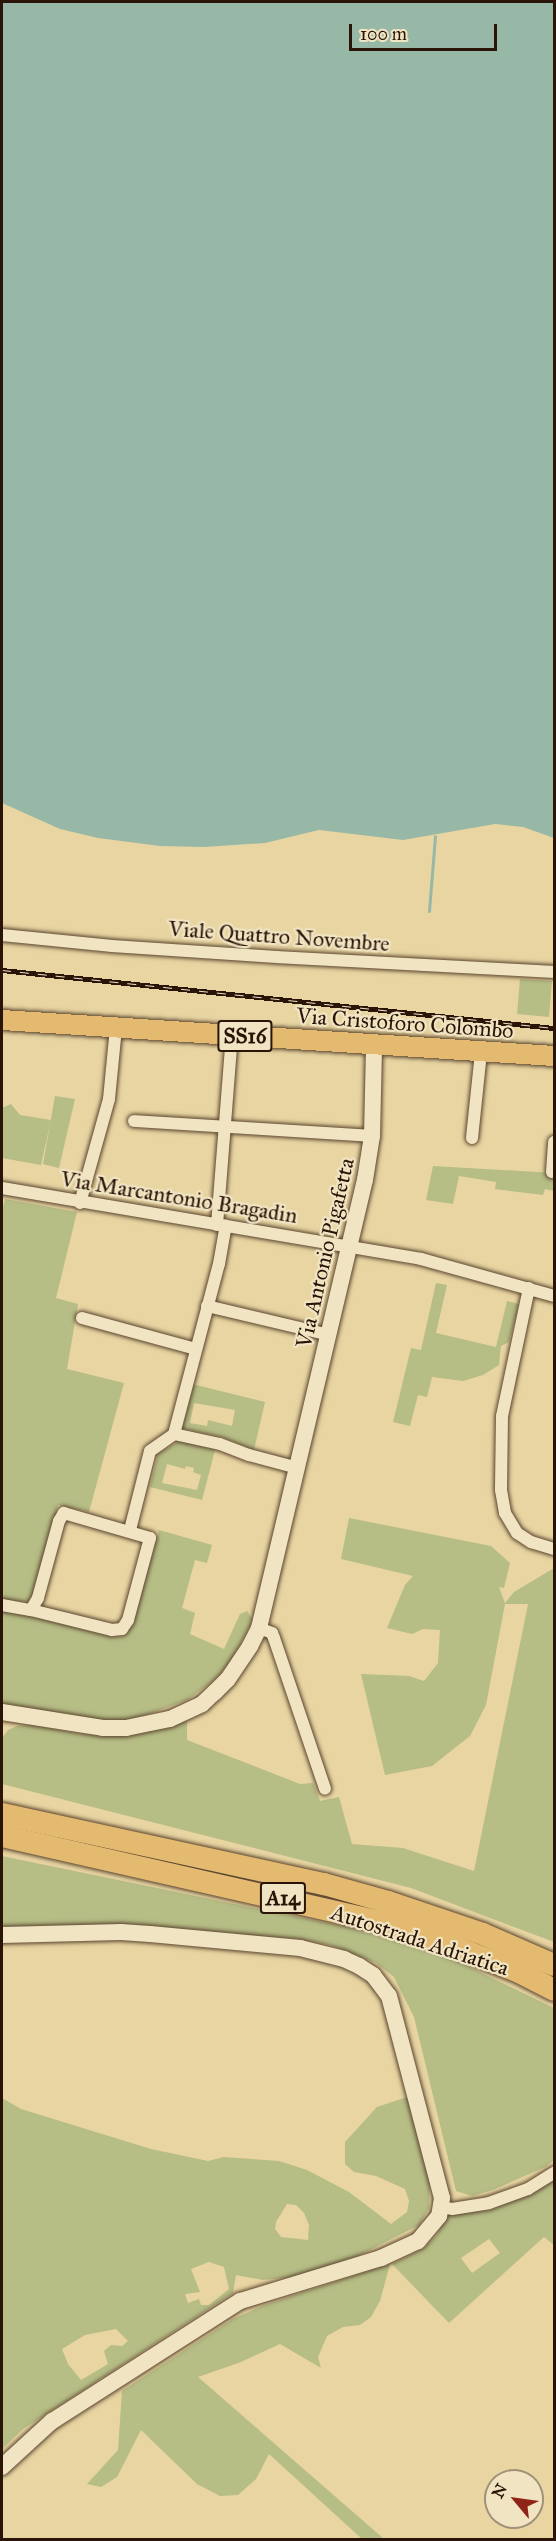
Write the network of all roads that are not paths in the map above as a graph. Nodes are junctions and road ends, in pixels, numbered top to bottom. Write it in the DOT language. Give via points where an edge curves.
graph roads {
  1 [pos="2,934"];
  2 [pos="555,972"];
  3 [pos="2,1020"];
  4 [pos="116,1027"];
  5 [pos="232,1035"];
  6 [pos="374,1045"];
  7 [pos="482,1052"];
  8 [pos="555,1056"];
  9 [pos="134,1121"];
  10 [pos="224,1126"];
  11 [pos="372,1136"];
  12 [pos="472,1138"];
  13 [pos="555,1142"];
  14 [pos="552,1173"];
  15 [pos="2,1188"];
  16 [pos="80,1203"];
  17 [pos="221,1225"];
  18 [pos="350,1246"];
  19 [pos="529,1288"];
  20 [pos="555,1296"];
  21 [pos="207,1306"];
  22 [pos="82,1318"];
  23 [pos="330,1335"];
  24 [pos="196,1349"];
  25 [pos="174,1434"];
  26 [pos="298,1468"];
  27 [pos="130,1530"];
  28 [pos="555,1549"];
  29 [pos="2,1605"];
  30 [pos="31,1610"];
  31 [pos="259,1628"];
  32 [pos="2,1720"];
  33 [pos="325,1789"];
  34 [pos="2,1814"];
  35 [pos="2,1836"];
  36 [pos="2,1935"];
  37 [pos="555,1965"];
  38 [pos="555,1990"];
  39 [pos="555,2172"];
  40 [pos="441,2207"];
  41 [pos="2,2467"];
  1 -- 2 [label="street, Viale Quattro Novembre" via="112,946"];
  3 -- 4 [label="main road, Via Cristoforo Colombo / SS16"];
  4 -- 5 [label="main road, Via Cristoforo Colombo / SS16"];
  4 -- 16 [label="street" via="109,1099"];
  5 -- 6 [label="main road, Via Cristoforo Colombo / SS16"];
  5 -- 10 [label="street"];
  6 -- 7 [label="main road, Via Cristoforo Colombo / SS16"];
  6 -- 11 [label="main road, Via Antonio Pigafetta"];
  7 -- 8 [label="main road, Via Cristoforo Colombo / SS16"];
  7 -- 12 [label="street"];
  9 -- 10 [label="street"];
  10 -- 11 [label="street"];
  10 -- 17 [label="street"];
  11 -- 18 [label="main road, Via Antonio Pigafetta"];
  13 -- 14 [label="street"];
  15 -- 16 [label="street, Via Marcantonio Bragadin"];
  16 -- 17 [label="street, Via Marcantonio Bragadin"];
  17 -- 18 [label="street, Via Marcantonio Bragadin"];
  17 -- 21 [label="street"];
  18 -- 19 [label="street, Via Marcantonio Bragadin" via="429,1261"];
  18 -- 23 [label="main road, Via Antonio Pigafetta"];
  19 -- 20 [label="street, Via Marcantonio Bragadin"];
  19 -- 28 [label="street" via="502,1416 501,1490 505,1513 517,1533"];
  21 -- 23 [label="street"];
  21 -- 24 [label="street"];
  22 -- 24 [label="street"];
  23 -- 26 [label="main road, Via Antonio Pigafetta"];
  24 -- 25 [label="street"];
  25 -- 26 [label="street"];
  25 -- 27 [label="street" via="150,1451"];
  26 -- 31 [label="main road, Via Antonio Pigafetta"];
  27 -- 30 [label="street" via="64,1513"];
  27 -- 30 [label="street" via="150,1540 126,1626 111,1630"];
  29 -- 30 [label="street"];
  31 -- 32 [label="main road, Via Antonio Pigafetta" via="228,1679 202,1704 170,1719 126,1728 30,1718"];
  31 -- 33 [label="street" via="272,1633"];
  34 -- 37 [label="highway, Autostrada Adriatica / A14" via="324,1884 483,1934"];
  35 -- 38 [label="highway, Autostrada Adriatica / A14" via="380,1922 445,1943"];
  36 -- 40 [label="main road" via="150,1934 300,1948 359,1966 373,1975 389,1996 441,2189"];
  39 -- 40 [label="street" via="528,2189 489,2203"];
  40 -- 41 [label="main road" via="426,2234 402,2250 240,2301 52,2421"];
}
